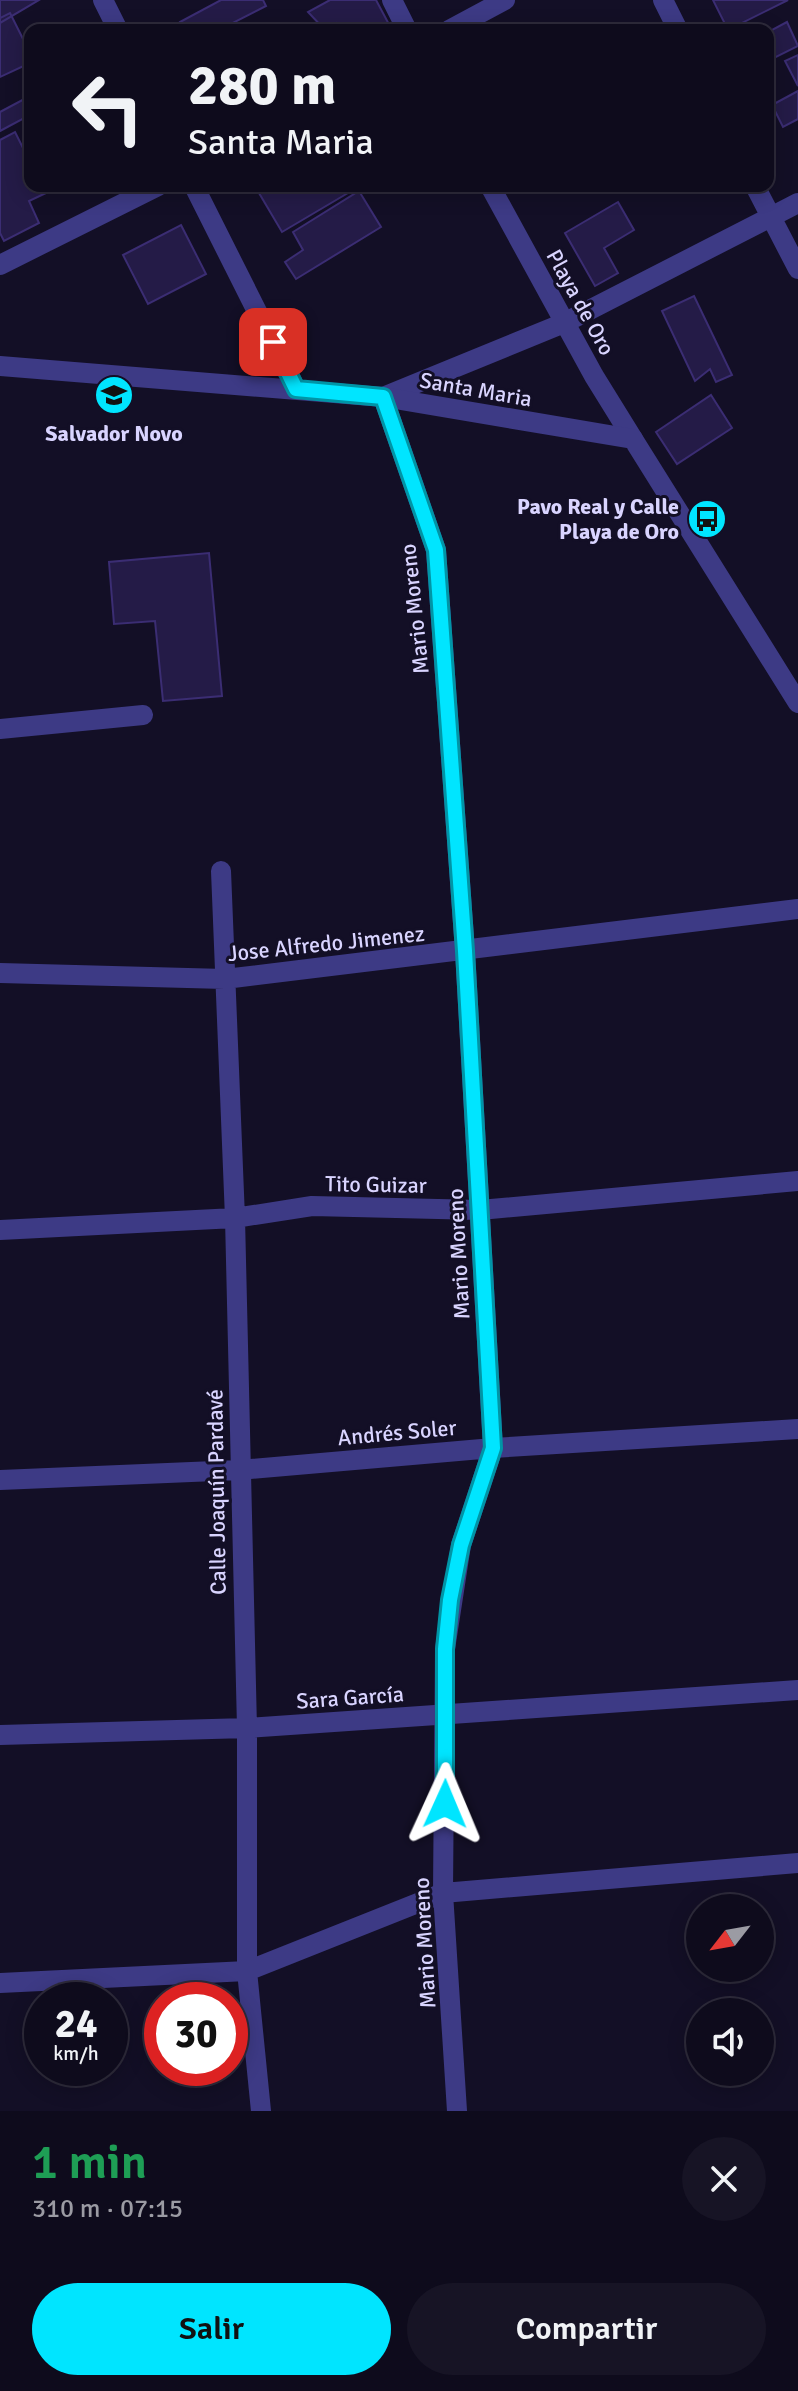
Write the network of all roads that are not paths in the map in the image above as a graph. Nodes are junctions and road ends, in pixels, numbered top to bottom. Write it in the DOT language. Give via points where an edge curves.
graph roads {
  1 [pos="103,0"];
  2 [pos="392,0"];
  3 [pos="505,0"];
  4 [pos="663,0"];
  5 [pos="115,24"];
  6 [pos="404,24"];
  7 [pos="460,24"];
  8 [pos="675,24"];
  9 [pos="146,192"];
  10 [pos="197,192"];
  11 [pos="493,192"];
  12 [pos="758,192"];
  13 [pos="798,203"];
  14 [pos="772,219"];
  15 [pos="0,265"];
  16 [pos="798,269"];
  17 [pos="564,323"];
  18 [pos="0,366"];
  19 [pos="296,389"];
  20 [pos="383,397"];
  21 [pos="633,439"];
  22 [pos="798,703"];
  23 [pos="143,715"];
  24 [pos="0,729"];
  25 [pos="221,871"];
  26 [pos="798,909"];
  27 [pos="465,951"];
  28 [pos="0,973"];
  29 [pos="225,979"];
  30 [pos="798,1181"];
  31 [pos="480,1210"];
  32 [pos="235,1218"];
  33 [pos="0,1230"];
  34 [pos="798,1429"];
  35 [pos="493,1448"];
  36 [pos="239,1470"];
  37 [pos="0,1480"];
  38 [pos="798,1690"];
  39 [pos="446,1714"];
  40 [pos="247,1728"];
  41 [pos="0,1735"];
  42 [pos="798,1863"];
  43 [pos="443,1893"];
  44 [pos="247,1971"];
  45 [pos="0,1983"];
  46 [pos="261,2111"];
  47 [pos="457,2111"];
  1 -- 5 [label="street"];
  2 -- 6 [label="street"];
  3 -- 7 [label="street"];
  4 -- 8 [label="street"];
  9 -- 15 [label="street"];
  10 -- 19 [label="street"];
  11 -- 17 [label="street, Playa de Oro"];
  12 -- 14 [label="street"];
  13 -- 14 [label="street"];
  14 -- 16 [label="street"];
  14 -- 17 [label="street"];
  17 -- 20 [label="street"];
  17 -- 21 [label="street, Playa de Oro"];
  18 -- 19 [label="street, Santa Maria"];
  19 -- 20 [label="street, Santa Maria"];
  20 -- 21 [label="street, Santa Maria"];
  20 -- 27 [label="street, Mario Moreno" via="436,550"];
  21 -- 22 [label="street"];
  23 -- 24 [label="street"];
  25 -- 29 [label="street, Calle Joaquín Pardavé"];
  26 -- 27 [label="street, Jose Alfredo Jimenez"];
  27 -- 29 [label="street, Jose Alfredo Jimenez"];
  27 -- 31 [label="street, Mario Moreno"];
  28 -- 29 [label="street, Jose Alfredo Jimenez"];
  29 -- 32 [label="street, Calle Joaquín Pardavé"];
  30 -- 31 [label="street, Tito Guizar"];
  31 -- 32 [label="street, Tito Guizar" via="312,1206"];
  31 -- 35 [label="street, Mario Moreno"];
  32 -- 33 [label="street, Tito Guizar"];
  32 -- 36 [label="street, Calle Joaquín Pardavé"];
  34 -- 35 [label="street, Andrés Soler"];
  35 -- 36 [label="street, Andrés Soler"];
  35 -- 39 [label="street, Mario Moreno" via="461,1545 450,1600"];
  36 -- 37 [label="street, Andrés Soler"];
  36 -- 40 [label="street, Calle Joaquín Pardavé"];
  38 -- 39 [label="street, Sara García"];
  39 -- 40 [label="street, Sara García"];
  39 -- 43 [label="street, Mario Moreno"];
  40 -- 41 [label="street, Sara García"];
  40 -- 44 [label="street, Calle Joaquín Pardavé"];
  42 -- 43 [label="street"];
  43 -- 44 [label="street"];
  43 -- 47 [label="street, Mario Moreno"];
  44 -- 45 [label="street"];
  44 -- 46 [label="street, Calle Joaquín Pardavé"];
}
